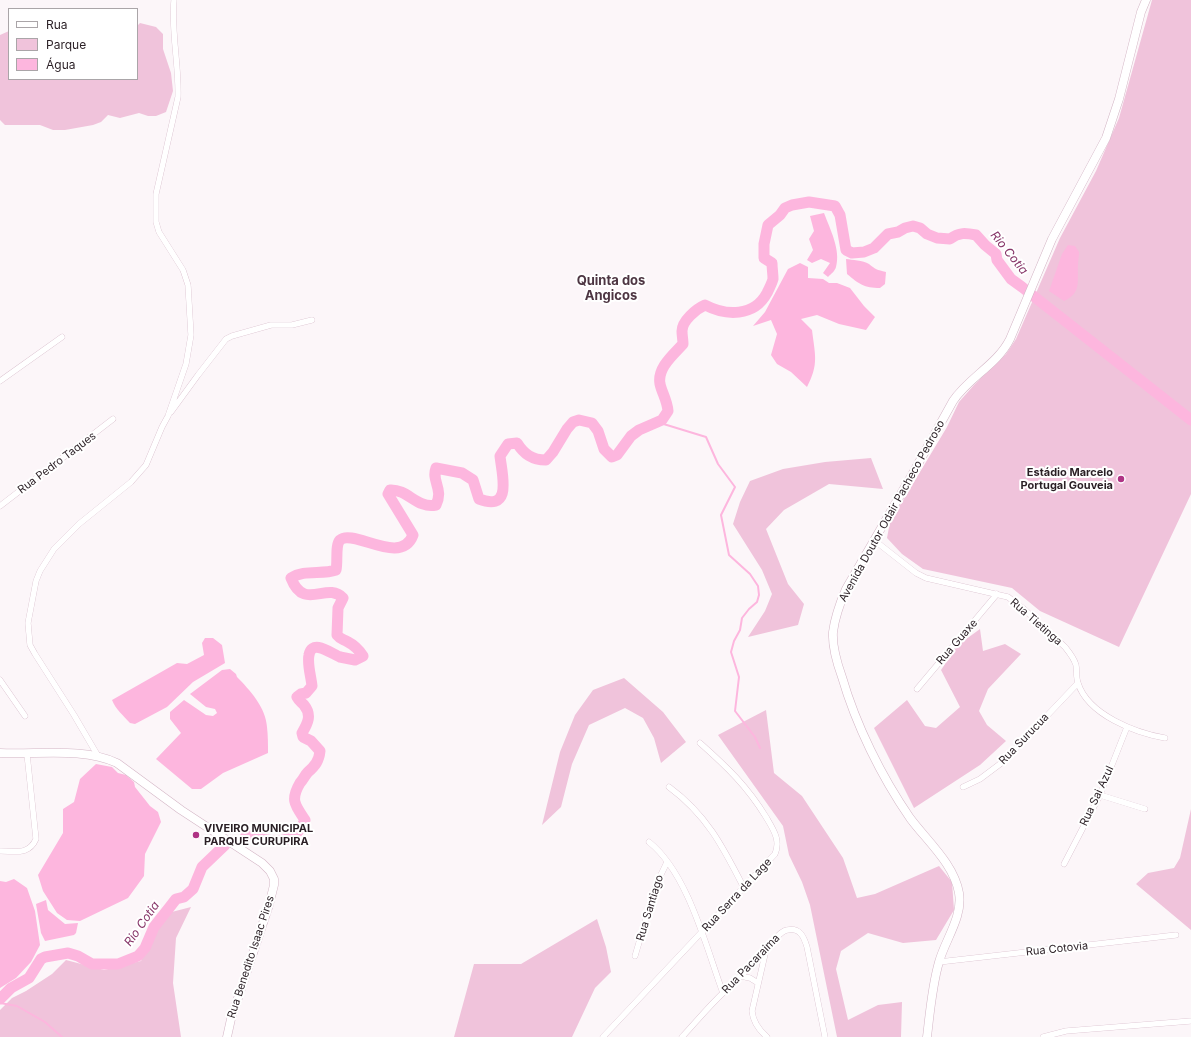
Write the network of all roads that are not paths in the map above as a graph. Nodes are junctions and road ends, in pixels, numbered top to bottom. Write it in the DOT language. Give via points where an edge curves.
graph roads {
  1 [pos="174,0"];
  2 [pos="1146,0"];
  3 [pos="312,320"];
  4 [pos="62,337"];
  5 [pos="0,381"];
  6 [pos="168,416"];
  7 [pos="113,419"];
  8 [pos="0,506"];
  9 [pos="874,540"];
  10 [pos="997,594"];
  11 [pos="0,680"];
  12 [pos="1078,683"];
  13 [pos="917,689"];
  14 [pos="25,716"];
  15 [pos="1127,727"];
  16 [pos="1165,738"];
  17 [pos="700,743"];
  18 [pos="0,753"];
  19 [pos="28,754"];
  20 [pos="98,756"];
  21 [pos="669,787"];
  22 [pos="963,787"];
  23 [pos="1100,795"];
  24 [pos="1145,809"];
  25 [pos="649,842"];
  26 [pos="1,851"];
  27 [pos="667,862"];
  28 [pos="1064,864"];
  29 [pos="744,888"];
  30 [pos="702,931"];
  31 [pos="1176,935"];
  32 [pos="766,950"];
  33 [pos="636,956"];
  34 [pos="939,962"];
  35 [pos="740,976"];
  36 [pos="758,983"];
  37 [pos="723,993"];
  38 [pos="1191,1021"];
  39 [pos="227,1037"];
  40 [pos="603,1037"];
  41 [pos="682,1037"];
  42 [pos="767,1037"];
  43 [pos="825,1037"];
  44 [pos="926,1037"];
  45 [pos="1043,1037"];
  1 -- 6 [label="street" via="178,97 156,194 155,210 159,232 183,270 188,285 190,335 186,364"];
  2 -- 9 [label="main road, Avenida Doutor Odair Pacheco Pedroso" via="1106,138 1052,239 1006,348 960,391 953,401"];
  3 -- 6 [label="street" via="292,325 271,325 226,339"];
  4 -- 5 [label="street"];
  6 -- 20 [label="street" via="140,474 79,524 54,549 36,581 28,623 30,645"];
  7 -- 8 [label="street, Rua Pedro Taques"];
  9 -- 10 [label="street, Rua Tietinga" via="926,578"];
  9 -- 34 [label="main road, Avenida Doutor Odair Pacheco Pedroso" via="838,607 833,634 834,646 849,701 879,766 899,801 939,853 956,882 959,894 958,912"];
  10 -- 12 [label="street, Rua Tietinga" via="1014,600 1065,647 1075,664"];
  10 -- 13 [label="street, Rua Guaxe"];
  11 -- 14 [label="street"];
  12 -- 15 [label="street, Rua Tietinga" via="1092,705"];
  12 -- 22 [label="street, Rua Surucua" via="1004,760 980,779"];
  15 -- 16 [label="street, Rua Tietinga"];
  15 -- 23 [label="street, Rua Sai Azul"];
  17 -- 29 [label="street, Rua Serra da Lage" via="743,784 757,802 776,836 778,848 775,854"];
  18 -- 19 [label="main road, Rua Benedito Isaac Pires"];
  19 -- 20 [label="main road, Rua Benedito Isaac Pires"];
  19 -- 26 [label="street" via="36,839 33,846 27,850"];
  20 -- 39 [label="main road, Rua Benedito Isaac Pires" via="117,763 181,810 262,863 274,879 270,905"];
  21 -- 29 [label="street" via="690,804 710,826"];
  23 -- 24 [label="street"];
  23 -- 28 [label="street, Rua Sai Azul"];
  25 -- 27 [label="street"];
  27 -- 30 [label="street" via="690,902"];
  27 -- 33 [label="street, Rua Santiago" via="656,885"];
  29 -- 30 [label="street, Rua Serra da Lage"];
  30 -- 37 [label="street"];
  30 -- 40 [label="street, Rua Serra da Lage"];
  31 -- 34 [label="street, Rua Cotovia"];
  32 -- 35 [label="street, Rua Pacaraima"];
  32 -- 36 [label="street"];
  32 -- 43 [label="street, Rua Pacaraima" via="785,930 794,929 803,935"];
  34 -- 44 [label="main road, Avenida Doutor Odair Pacheco Pedroso"];
  35 -- 36 [label="street"];
  35 -- 37 [label="street, Rua Pacaraima"];
  36 -- 42 [label="street" via="752,1004 752,1017"];
  37 -- 41 [label="street, Rua Pacaraima"];
  38 -- 45 [label="street" via="1066,1031"];
}
